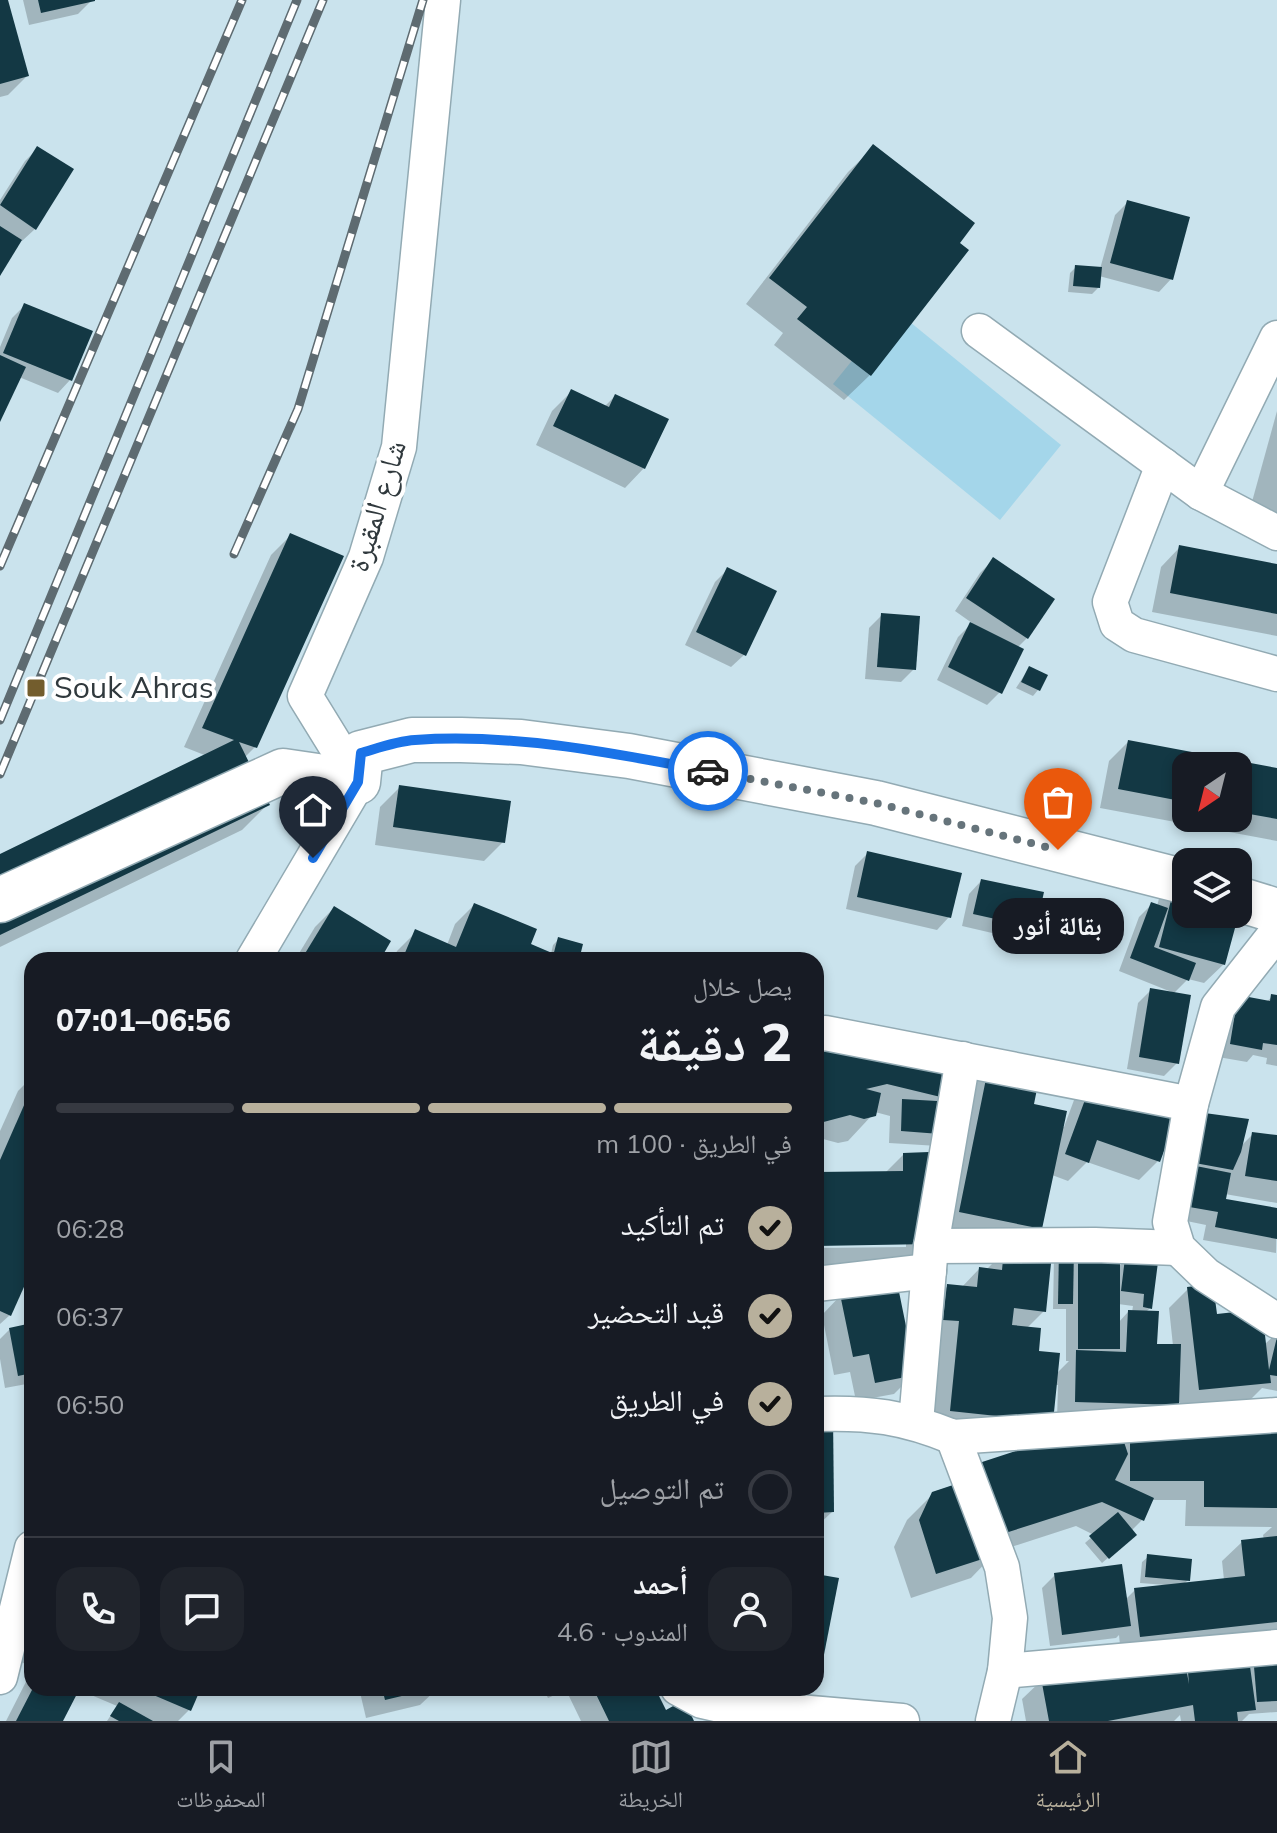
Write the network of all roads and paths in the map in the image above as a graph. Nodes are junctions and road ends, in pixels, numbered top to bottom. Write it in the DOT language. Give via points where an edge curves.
graph roads {
  1 [pos="443,0"];
  2 [pos="979,331"];
  3 [pos="1277,338"];
  4 [pos="1163,465"];
  5 [pos="1201,493"];
  6 [pos="1277,533"];
  7 [pos="1277,674"];
  8 [pos="358,782"];
  9 [pos="1172,878"];
  10 [pos="0,900"];
  11 [pos="1252,903"];
  12 [pos="1277,911"];
  13 [pos="1277,932"];
  14 [pos="258,952"];
  15 [pos="824,1033"];
  16 [pos="963,1059"];
  17 [pos="1191,1104"];
  18 [pos="1178,1248"];
  19 [pos="930,1258"];
  20 [pos="824,1282"];
  21 [pos="1277,1321"];
  22 [pos="824,1414"];
  23 [pos="1277,1415"];
  24 [pos="916,1422"];
  25 [pos="953,1437"];
  26 [pos="24,1580"];
  27 [pos="1277,1647"];
  28 [pos="1005,1671"];
  29 [pos="0,1677"];
  30 [pos="693,1696"];
  31 [pos="902,1721"];
  32 [pos="993,1721"];
  1 -- 8 [label="street, شارع المقبرة" via="399,447 366,557 305,696"];
  2 -- 4 [label="street"];
  3 -- 5 [label="street"];
  4 -- 5 [label="street"];
  4 -- 7 [label="street" via="1110,602 1117,624 1134,635"];
  5 -- 6 [label="street"];
  8 -- 9 [label="street" via="361,753 412,740 521,742 629,756 876,803"];
  8 -- 10 [label="street" via="283,771"];
  8 -- 14 [label="street"];
  11 -- 12 [label="street"];
  13 -- 17 [label="street" via="1218,1007"];
  15 -- 16 [label="street"];
  16 -- 17 [label="street"];
  16 -- 19 [label="street"];
  17 -- 18 [label="street" via="1170,1222"];
  18 -- 19 [label="street" via="1095,1245"];
  18 -- 21 [label="street" via="1206,1275"];
  19 -- 20 [label="street"];
  19 -- 24 [label="street"];
  22 -- 24 [label="street" via="860,1413"];
  23 -- 25 [label="street"];
  24 -- 25 [label="street"];
  25 -- 28 [label="street" via="1002,1567 1010,1618"];
  26 -- 29 [label="street"];
  27 -- 28 [label="street"];
  28 -- 32 [label="street"];
  30 -- 31 [label="street" via="720,1705"];
}
